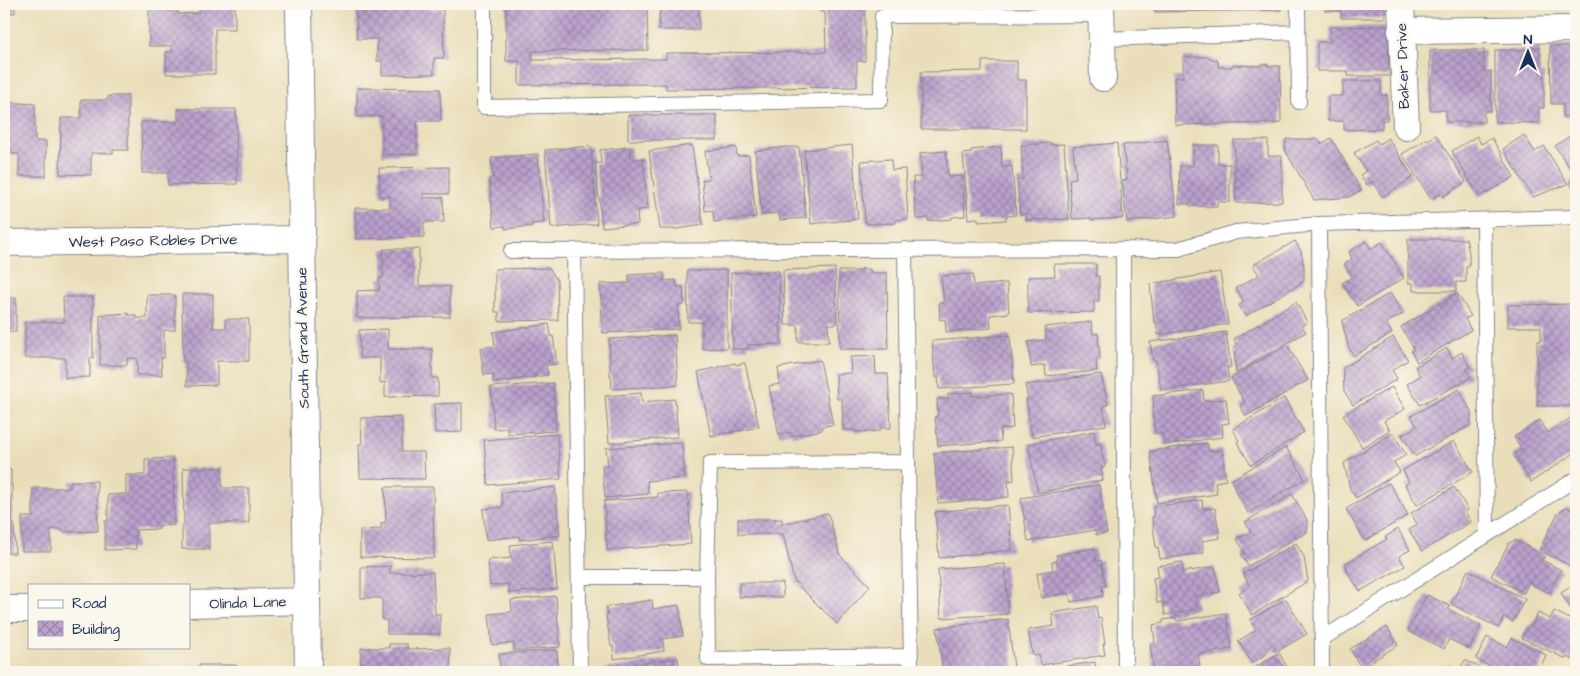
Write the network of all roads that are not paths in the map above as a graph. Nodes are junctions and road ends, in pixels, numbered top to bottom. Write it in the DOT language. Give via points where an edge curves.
graph roads {
  1 [pos="299,4"];
  2 [pos="484,4"];
  3 [pos="1298,4"];
  4 [pos="1401,4"];
  5 [pos="904,10"];
  6 [pos="1102,19"];
  7 [pos="1576,29"];
  8 [pos="1402,31"];
  9 [pos="1298,32"];
  10 [pos="1103,78"];
  11 [pos="1299,102"];
  12 [pos="1406,127"];
  13 [pos="1576,217"];
  14 [pos="1484,220"];
  15 [pos="1319,224"];
  16 [pos="302,239"];
  17 [pos="4,243"];
  18 [pos="1122,249"];
  19 [pos="574,250"];
  20 [pos="905,250"];
  21 [pos="511,251"];
  22 [pos="908,462"];
  23 [pos="1576,479"];
  24 [pos="1487,535"];
  25 [pos="579,577"];
  26 [pos="707,577"];
  27 [pos="307,601"];
  28 [pos="190,604"];
  29 [pos="28,609"];
  30 [pos="4,610"];
  31 [pos="1322,639"];
  32 [pos="911,656"];
  33 [pos="308,672"];
  34 [pos="580,672"];
  35 [pos="911,672"];
  36 [pos="1125,672"];
  37 [pos="1322,672"];
  1 -- 16 [label="street, South Grand Avenue"];
  2 -- 5 [label="lane" via="484,107 881,100 882,16"];
  3 -- 9 [label="lane"];
  4 -- 8 [label="street, Baker Drive"];
  5 -- 6 [label="lane"];
  6 -- 9 [label="lane"];
  6 -- 10 [label="street"];
  7 -- 8 [label="street"];
  8 -- 12 [label="street, Baker Drive"];
  9 -- 11 [label="lane"];
  13 -- 14 [label="lane"];
  14 -- 15 [label="lane"];
  14 -- 24 [label="lane"];
  15 -- 18 [label="lane" via="1236,232 1178,249"];
  15 -- 31 [label="lane"];
  16 -- 17 [label="street, West Paso Robles Drive"];
  16 -- 27 [label="street, South Grand Avenue"];
  18 -- 20 [label="lane"];
  18 -- 36 [label="lane"];
  19 -- 20 [label="lane"];
  19 -- 21 [label="lane"];
  19 -- 25 [label="lane"];
  20 -- 22 [label="lane"];
  22 -- 26 [label="lane" via="710,463"];
  22 -- 32 [label="lane"];
  23 -- 24 [label="lane"];
  24 -- 31 [label="lane"];
  25 -- 26 [label="lane"];
  25 -- 34 [label="lane"];
  26 -- 32 [label="lane" via="708,659"];
  27 -- 28 [label="street, Olinda Lane"];
  27 -- 33 [label="street, South Grand Avenue"];
  29 -- 30 [label="street"];
  31 -- 37 [label="lane"];
  32 -- 35 [label="lane"];
}
